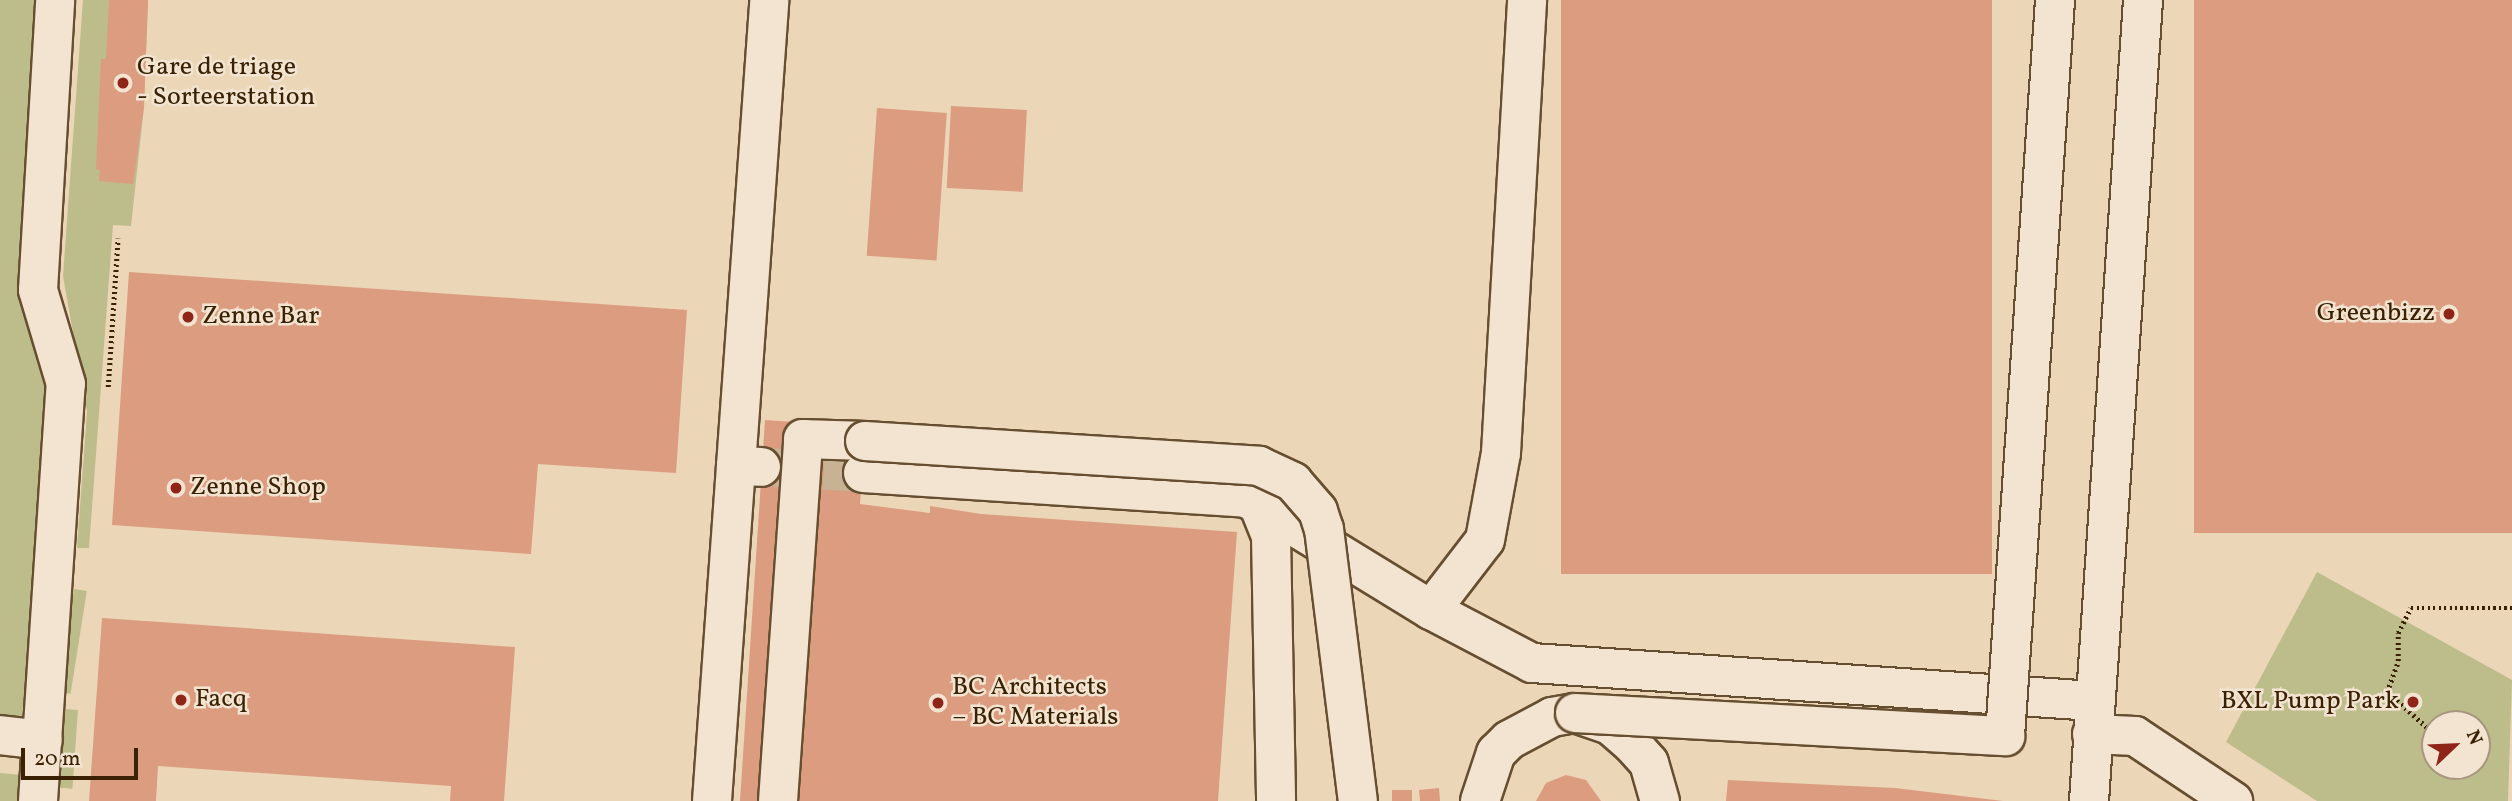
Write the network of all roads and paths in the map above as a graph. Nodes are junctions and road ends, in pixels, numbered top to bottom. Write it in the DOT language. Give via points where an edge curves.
graph roads {
  1 [pos="55,0"];
  2 [pos="769,0"];
  3 [pos="1527,0"];
  4 [pos="2055,0"];
  5 [pos="2143,0"];
  6 [pos="864,457"];
  7 [pos="1258,504"];
  8 [pos="2512,608"];
  9 [pos="1431,610"];
  10 [pos="1575,713"];
  11 [pos="2093,718"];
  12 [pos="2421,722"];
  13 [pos="0,735"];
  14 [pos="43,740"];
  15 [pos="38,801"];
  16 [pos="712,801"];
  17 [pos="778,801"];
  18 [pos="1276,801"];
  19 [pos="1358,801"];
  20 [pos="1480,801"];
  21 [pos="1660,801"];
  22 [pos="2089,801"];
  23 [pos="2233,801"];
  1 -- 14 [label="street" via="38,289 66,384"];
  2 -- 16 [label="street" via="749,466"];
  3 -- 9 [label="street" via="1502,453 1485,540"];
  4 -- 10 [label="street, bridge" via="2005,736"];
  5 -- 11 [label="street"];
  6 -- 7 [label="street" via="1245,498"];
  6 -- 17 [label="street" via="803,439"];
  6 -- 19 [label="street, bridge" via="1259,466 1293,482 1312,502 1324,529"];
  7 -- 9 [label="street"];
  7 -- 18 [label="street" via="1271,536"];
  8 -- 12 [label="path" via="2411,608 2398,633 2398,661 2387,692"];
  9 -- 11 [label="street" via="1532,663"];
  10 -- 20 [label="street" via="1552,717 1509,740 1496,753"];
  10 -- 21 [label="street, bridge" via="1610,725 1632,744 1650,763"];
  11 -- 22 [label="street"];
  11 -- 23 [label="street" via="2135,736"];
  13 -- 14 [label="street"];
  14 -- 15 [label="street"];
}
